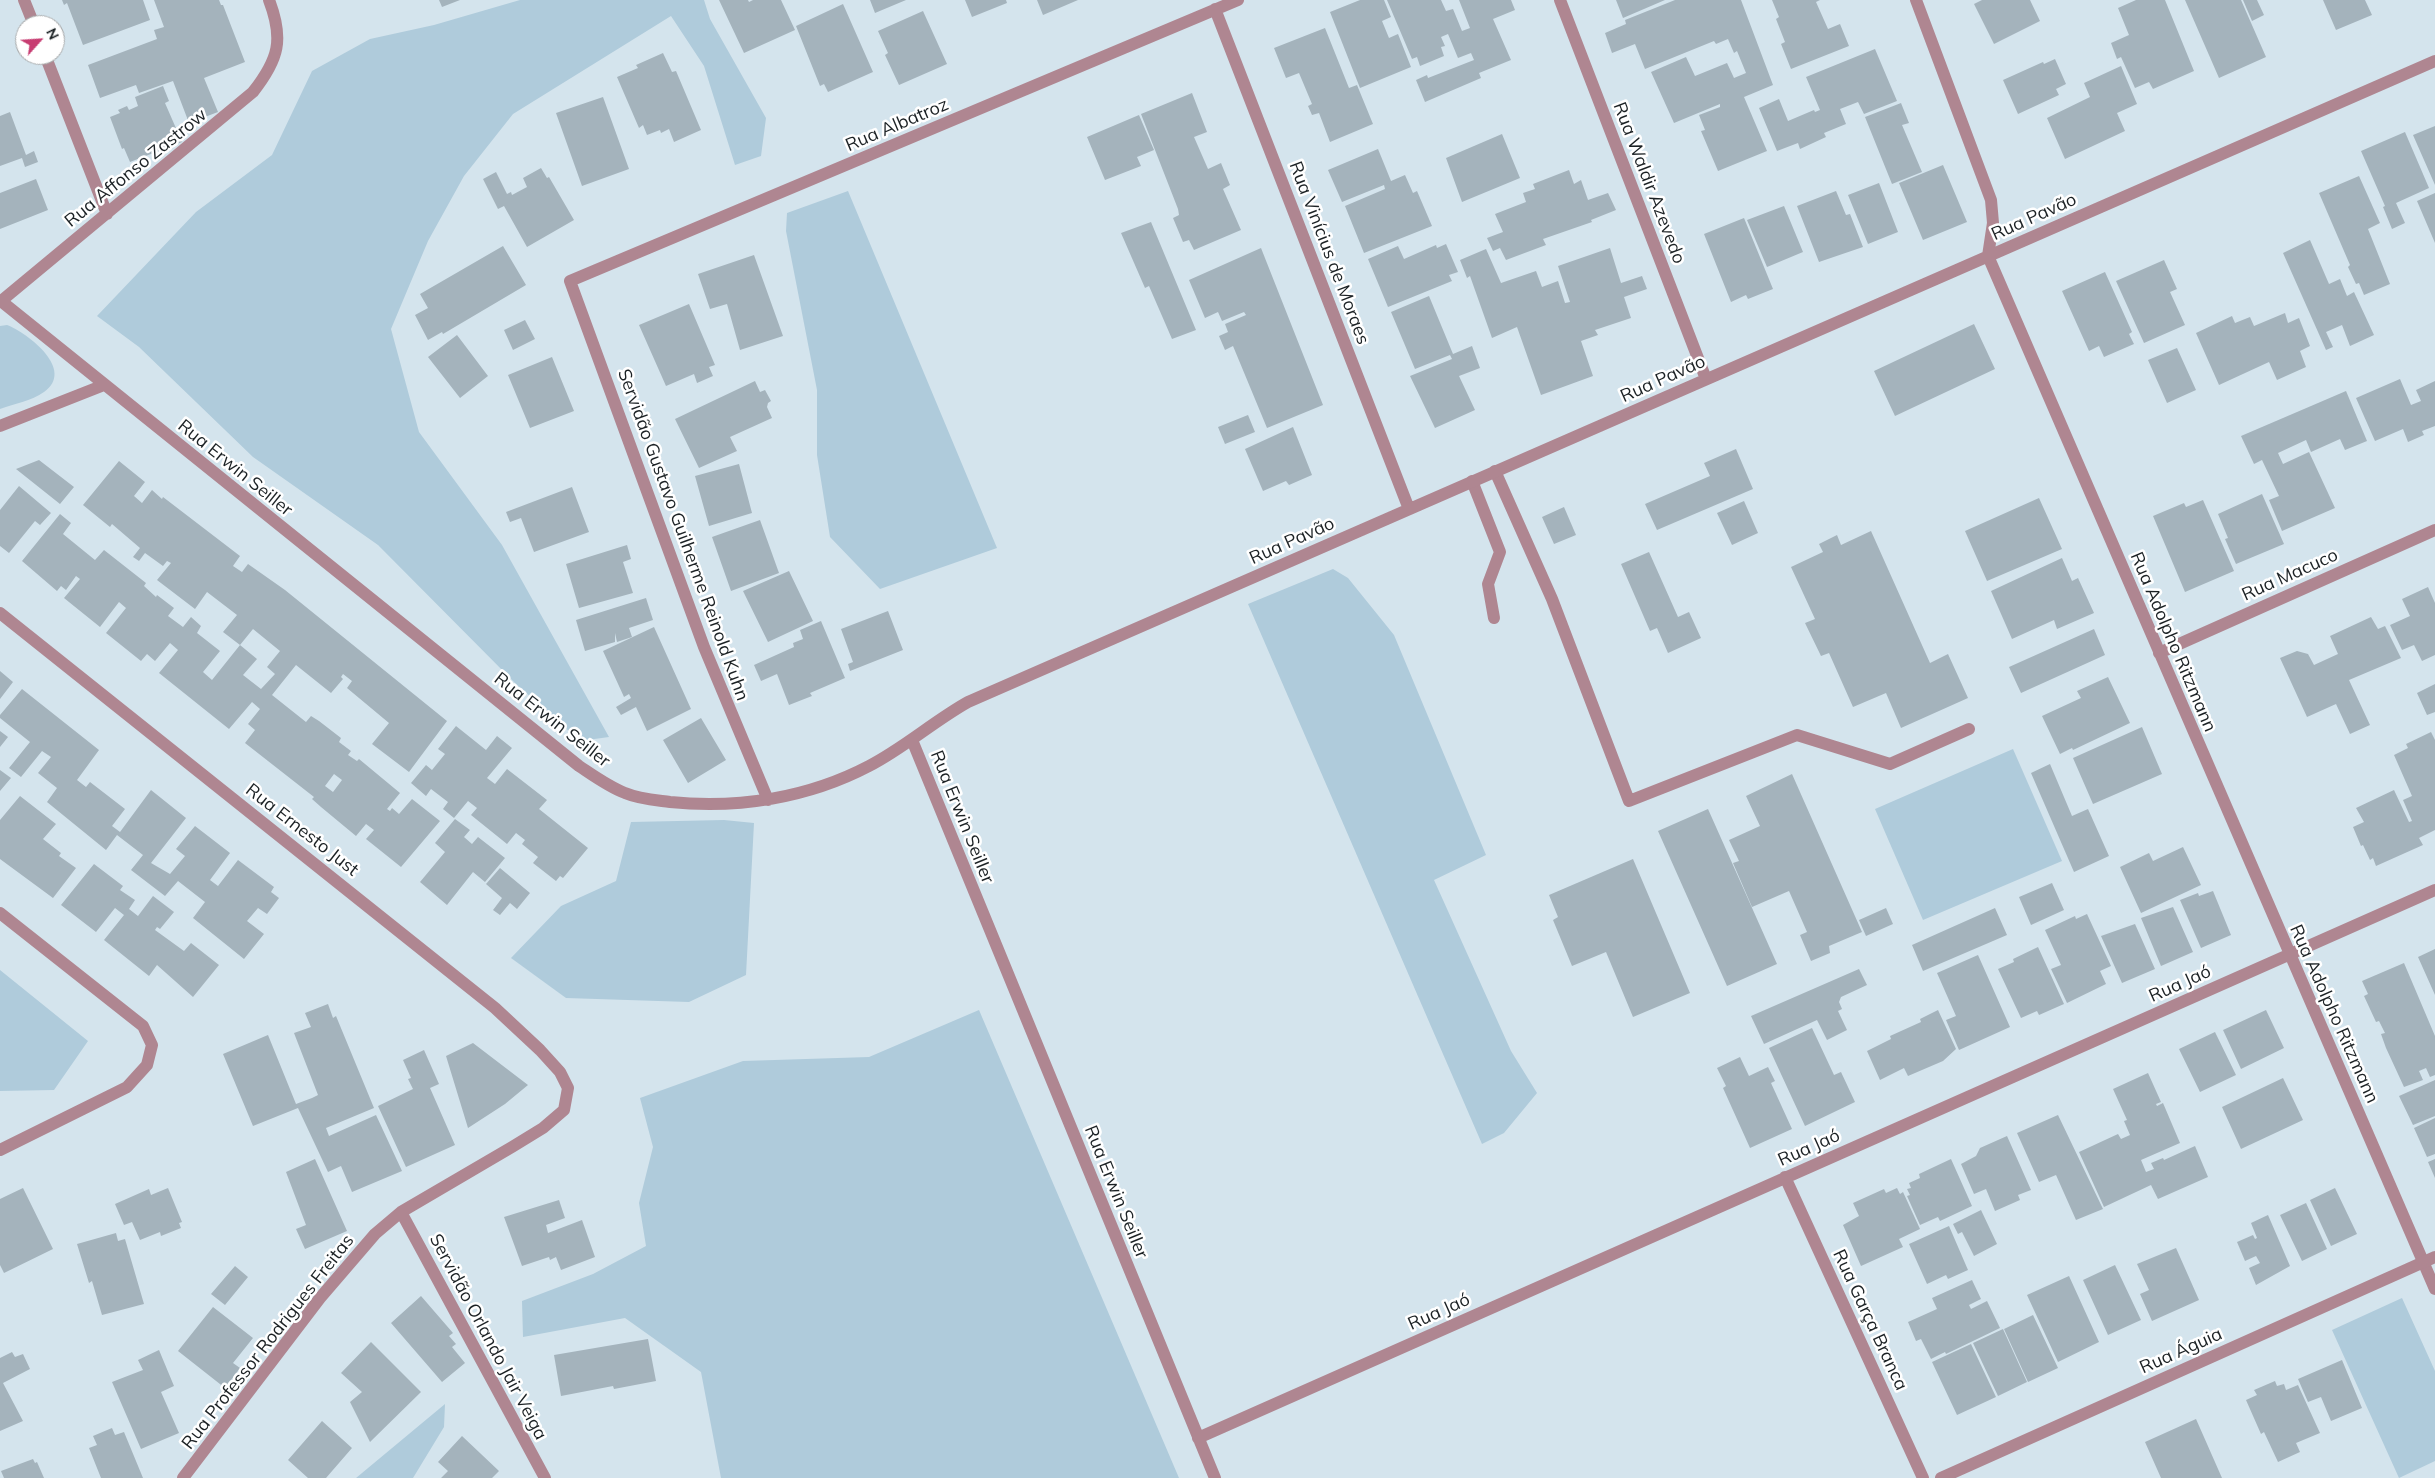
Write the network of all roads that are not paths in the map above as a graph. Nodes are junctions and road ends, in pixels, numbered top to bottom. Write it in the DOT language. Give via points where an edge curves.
graph roads {
  1 [pos="24,0"];
  2 [pos="269,0"];
  3 [pos="1238,0"];
  4 [pos="1560,0"];
  5 [pos="1916,0"];
  6 [pos="1215,10"];
  7 [pos="30,15"];
  8 [pos="2435,61"];
  9 [pos="49,65"];
  10 [pos="107,214"];
  11 [pos="1988,256"];
  12 [pos="570,281"];
  13 [pos="0,302"];
  14 [pos="1706,379"];
  15 [pos="104,385"];
  16 [pos="0,426"];
  17 [pos="1495,471"];
  18 [pos="1472,481"];
  19 [pos="1409,509"];
  20 [pos="2435,530"];
  21 [pos="0,613"];
  22 [pos="1494,618"];
  23 [pos="2159,653"];
  24 [pos="1970,729"];
  25 [pos="912,740"];
  26 [pos="768,800"];
  27 [pos="2435,890"];
  28 [pos="0,913"];
  29 [pos="2289,955"];
  30 [pos="568,1088"];
  31 [pos="0,1150"];
  32 [pos="1785,1178"];
  33 [pos="401,1212"];
  34 [pos="2429,1259"];
  35 [pos="2435,1289"];
  36 [pos="1198,1438"];
  37 [pos="183,1478"];
  38 [pos="545,1478"];
  39 [pos="1215,1478"];
  40 [pos="1923,1478"];
  41 [pos="1941,1478"];
  1 -- 7 [label="street"];
  2 -- 10 [label="street, Rua Affonso Zastrow" via="279,32 278,47 267,72 253,92"];
  3 -- 6 [label="street, Rua Albatroz"];
  4 -- 14 [label="street, Rua Waldir Azevedo"];
  5 -- 11 [label="street" via="1991,200 1993,223"];
  6 -- 12 [label="street, Rua Albatroz"];
  6 -- 19 [label="street, Rua Vinícius de Moraes"];
  8 -- 11 [label="street, Rua Pavão"];
  9 -- 10 [label="street"];
  10 -- 13 [label="street, Rua Affonso Zastrow"];
  11 -- 14 [label="street, Rua Pavão"];
  11 -- 23 [label="street, Rua Adolpho Ritzmann"];
  12 -- 26 [label="street, Servidão Gustavo Guilherme Reinold Kuhn" via="704,647"];
  13 -- 15 [label="street, Rua Erwin Seiller"];
  14 -- 17 [label="street, Rua Pavão"];
  15 -- 16 [label="street"];
  15 -- 26 [label="street, Rua Erwin Seiller" via="602,782 626,794 686,804"];
  17 -- 18 [label="street, Rua Pavão"];
  17 -- 24 [label="street" via="1552,599 1629,801 1796,735 1890,764"];
  18 -- 19 [label="street, Rua Pavão"];
  18 -- 22 [label="street" via="1500,552 1488,584"];
  19 -- 25 [label="street, Rua Pavão" via="968,702 942,716"];
  20 -- 23 [label="street, Rua Macuco"];
  21 -- 30 [label="street, Rua Ernesto Just" via="495,1008 540,1050 560,1072"];
  23 -- 29 [label="street, Rua Adolpho Ritzmann"];
  25 -- 26 [label="street, Rua Erwin Seiller" via="842,780"];
  25 -- 36 [label="street, Rua Erwin Seiller"];
  27 -- 29 [label="street, Rua Jaó"];
  28 -- 31 [label="street" via="143,1026 152,1044 147,1065 127,1087"];
  29 -- 32 [label="street, Rua Jaó"];
  29 -- 34 [label="street, Rua Adolpho Ritzmann"];
  30 -- 33 [label="street, Rua Professor Rodrigues Freitas" via="564,1110 543,1128"];
  32 -- 36 [label="street, Rua Jaó"];
  32 -- 40 [label="street, Rua Garça Branca"];
  33 -- 37 [label="street, Rua Professor Rodrigues Freitas" via="375,1234 320,1298"];
  33 -- 38 [label="street, Servidão Orlando Jair Veiga"];
  34 -- 35 [label="street, Rua Adolpho Ritzmann"];
  34 -- 41 [label="street, Rua Águia"];
  36 -- 39 [label="street, Rua Erwin Seiller"];
}
